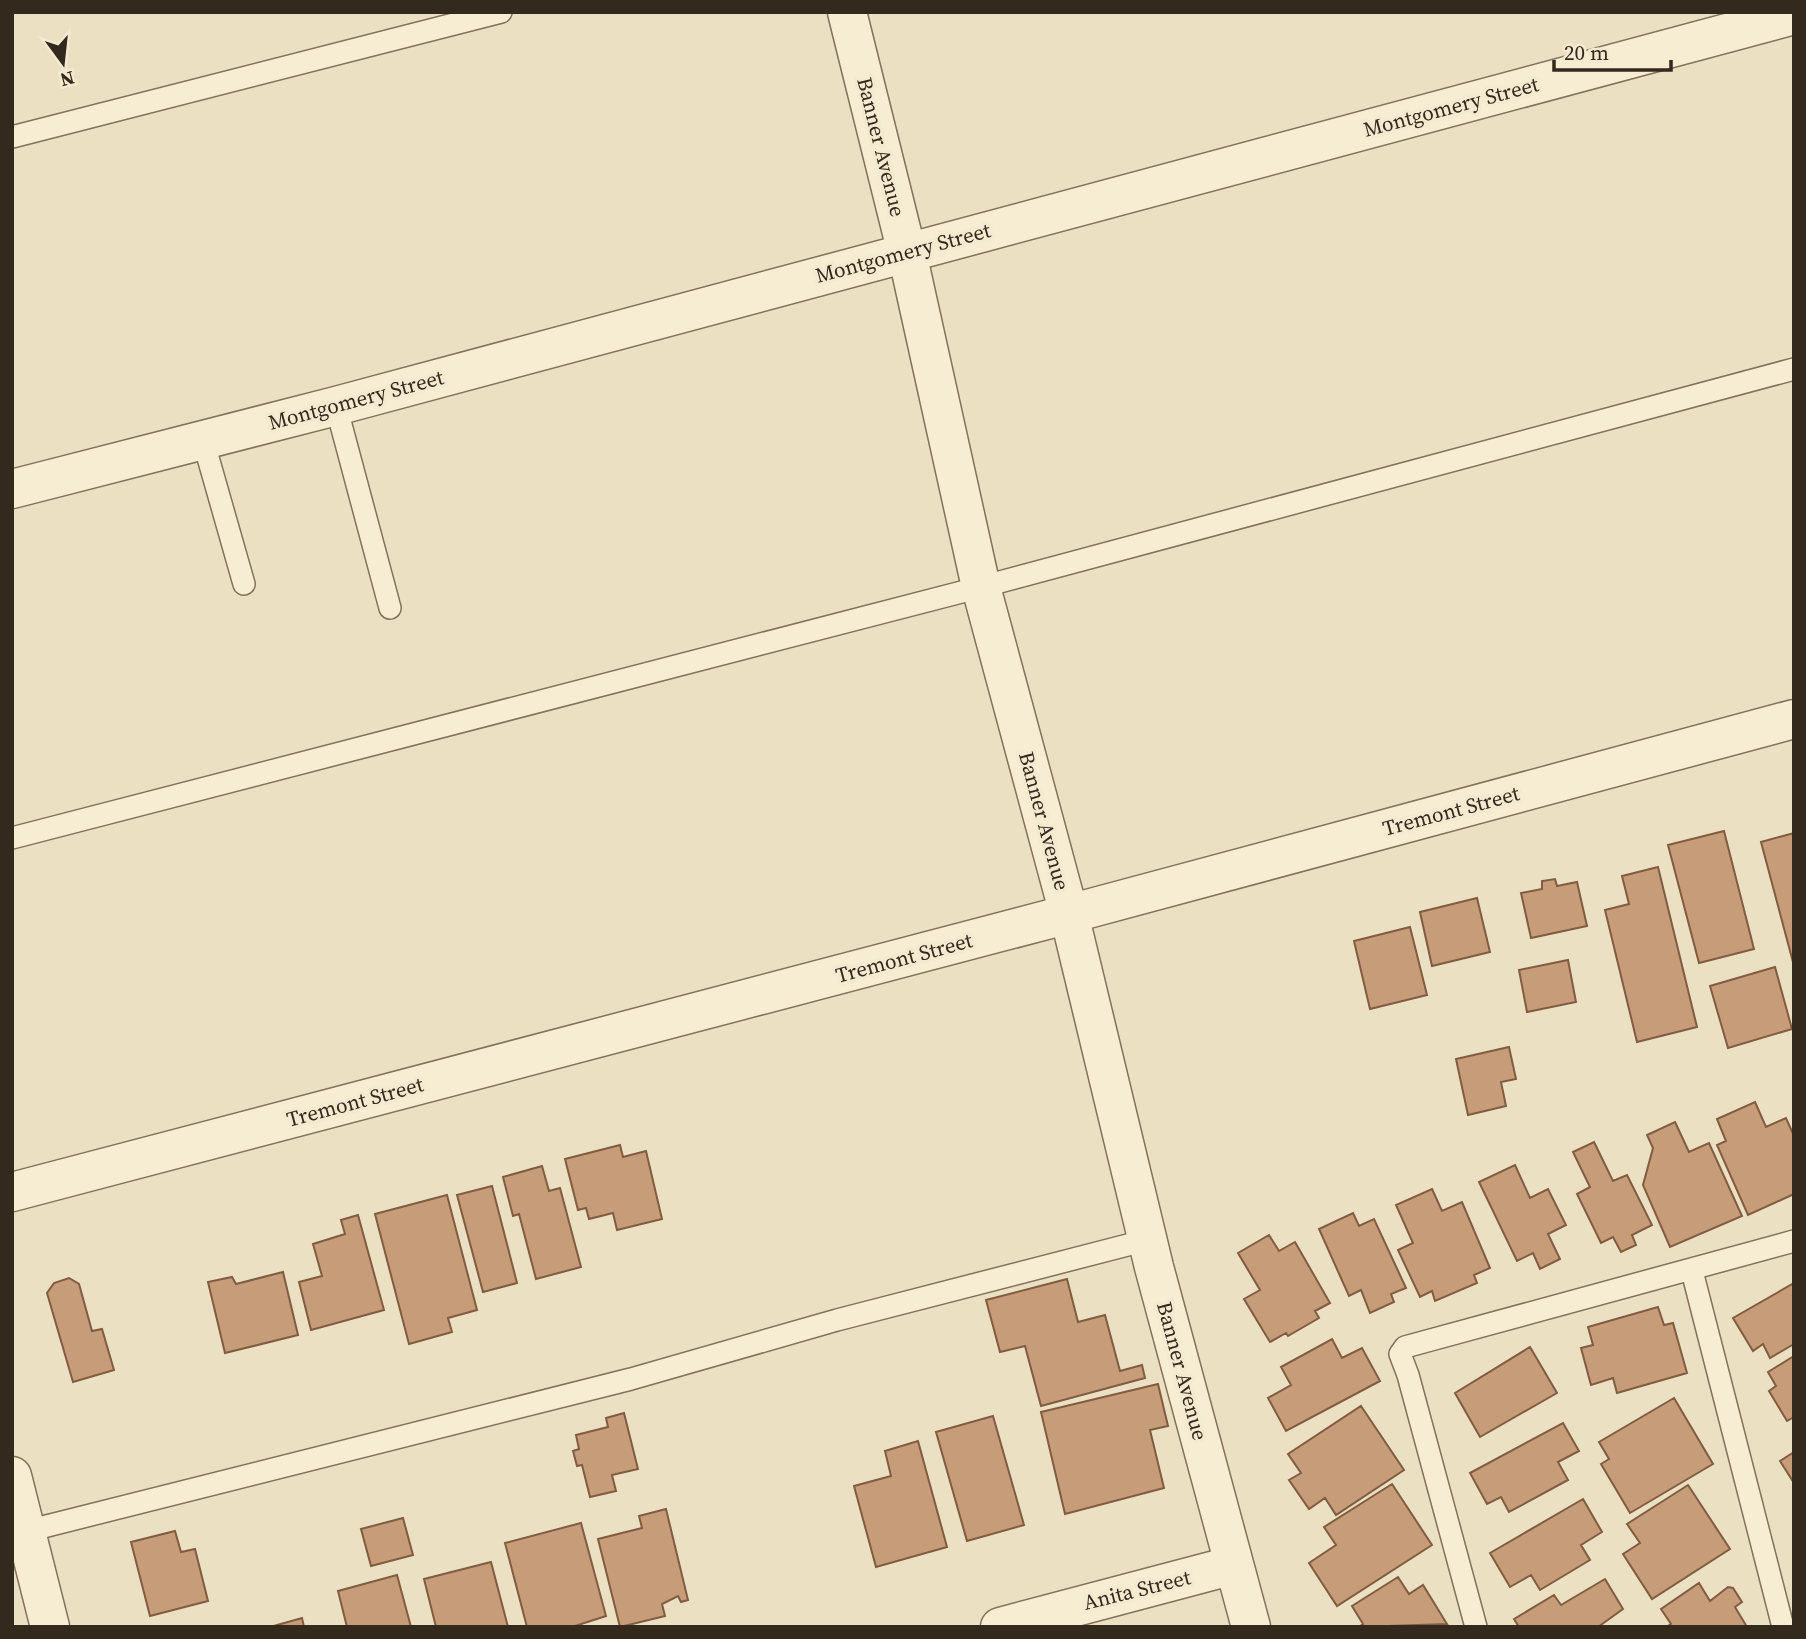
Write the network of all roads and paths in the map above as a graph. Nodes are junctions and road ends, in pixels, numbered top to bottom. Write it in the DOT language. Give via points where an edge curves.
graph roads {
  1 [pos="501,12"];
  2 [pos="847,12"];
  3 [pos="1794,15"];
  4 [pos="12,137"];
  5 [pos="907,253"];
  6 [pos="1794,369"];
  7 [pos="336,405"];
  8 [pos="203,440"];
  9 [pos="12,489"];
  10 [pos="244,584"];
  11 [pos="981,587"];
  12 [pos="390,608"];
  13 [pos="1794,719"];
  14 [pos="12,838"];
  15 [pos="1069,915"];
  16 [pos="12,1192"];
  17 [pos="1147,1240"];
  18 [pos="1794,1241"];
  19 [pos="1692,1271"];
  20 [pos="12,1476"];
  21 [pos="27,1531"];
  22 [pos="1234,1565"];
  23 [pos="50,1627"];
  24 [pos="1000,1627"];
  25 [pos="1251,1627"];
  26 [pos="1476,1627"];
  27 [pos="1783,1627"];
  1 -- 4 [label="lane"];
  2 -- 5 [label="street, Banner Avenue"];
  3 -- 5 [label="street, Montgomery Street"];
  5 -- 7 [label="street, Montgomery Street"];
  5 -- 11 [label="street, Banner Avenue"];
  6 -- 11 [label="lane"];
  7 -- 8 [label="street, Montgomery Street"];
  7 -- 12 [label="lane"];
  8 -- 9 [label="street, Montgomery Street"];
  8 -- 10 [label="lane"];
  11 -- 14 [label="lane"];
  11 -- 15 [label="street, Banner Avenue"];
  13 -- 15 [label="street, Tremont Street"];
  15 -- 16 [label="street, Tremont Street"];
  15 -- 17 [label="street, Banner Avenue"];
  17 -- 21 [label="lane" via="836,1320 617,1383"];
  17 -- 22 [label="street, Banner Avenue"];
  18 -- 19 [label="lane"];
  19 -- 26 [label="lane" via="1405,1347 1400,1354"];
  19 -- 27 [label="lane"];
  20 -- 21 [label="street"];
  21 -- 23 [label="street"];
  22 -- 24 [label="street, Anita Street"];
  22 -- 25 [label="street, Banner Avenue"];
}
